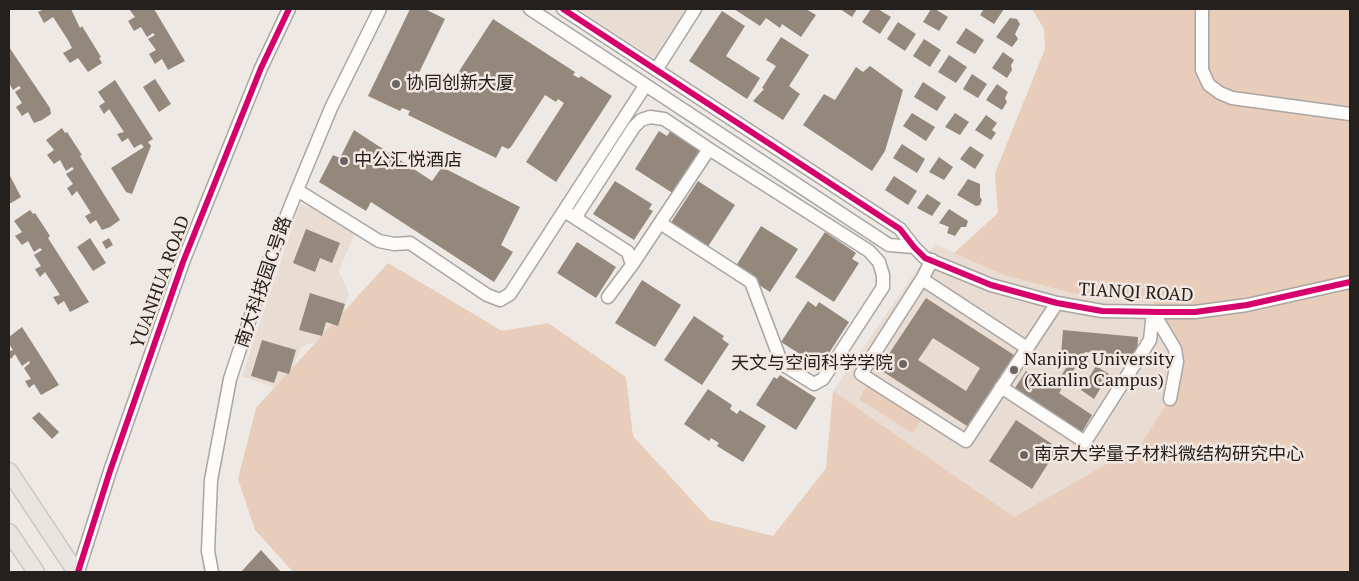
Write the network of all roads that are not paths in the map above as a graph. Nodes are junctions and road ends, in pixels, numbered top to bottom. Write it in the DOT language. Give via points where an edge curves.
graph roads {
  1 [pos="289,9"];
  2 [pos="380,9"];
  3 [pos="530,9"];
  4 [pos="563,9"];
  5 [pos="695,9"];
  6 [pos="1202,9"];
  7 [pos="656,70"];
  8 [pos="646,86"];
  9 [pos="1350,114"];
  10 [pos="710,149"];
  11 [pos="297,190"];
  12 [pos="570,214"];
  13 [pos="660,223"];
  14 [pos="914,248"];
  15 [pos="928,259"];
  16 [pos="632,265"];
  17 [pos="922,279"];
  18 [pos="1350,282"];
  19 [pos="608,297"];
  20 [pos="1057,303"];
  21 [pos="1153,312"];
  22 [pos="1027,348"];
  23 [pos="1001,387"];
  24 [pos="1170,399"];
  25 [pos="9,471"];
  26 [pos="9,532"];
  27 [pos="36,572"];
  28 [pos="77,572"];
  29 [pos="212,572"];
  1 -- 28 [label="street, YUANHUA ROAD" via="257,77 183,262"];
  2 -- 11 [label="street, 南大科技园C号路" via="331,108"];
  3 -- 8 [label="street"];
  4 -- 7 [label="street, TIANQI ROAD"];
  5 -- 7 [label="street"];
  6 -- 9 [label="street" via="1202,70 1209,85 1220,93 1232,98"];
  7 -- 14 [label="street, TIANQI ROAD" via="900,229"];
  8 -- 12 [label="street"];
  8 -- 14 [label="street" via="889,245"];
  10 -- 12 [label="street" via="664,118 645,118 634,127"];
  10 -- 13 [label="street"];
  10 -- 13 [label="street" via="869,251 878,262 883,287 823,379 814,384 782,364 751,282"];
  11 -- 12 [label="street" via="379,241 410,244 500,300 510,294"];
  11 -- 29 [label="street, 南大科技园C号路" via="271,255 230,380 210,497 208,551"];
  12 -- 16 [label="street" via="628,252"];
  13 -- 16 [label="street"];
  14 -- 15 [label="street, TIANQI ROAD"];
  15 -- 17 [label="street"];
  15 -- 20 [label="street, TIANQI ROAD" via="991,285"];
  16 -- 19 [label="street"];
  17 -- 22 [label="street"];
  17 -- 23 [label="street" via="861,374 966,441"];
  18 -- 21 [label="street, TIANQI ROAD" via="1248,305 1195,312"];
  20 -- 21 [label="street, TIANQI ROAD" via="1102,311"];
  20 -- 22 [label="street"];
  21 -- 23 [label="street" via="1150,340 1085,442"];
  21 -- 24 [label="street" via="1175,349 1177,362"];
  22 -- 23 [label="street"];
  25 -- 28 [label="main road"];
  26 -- 27 [label="main road"];
}
